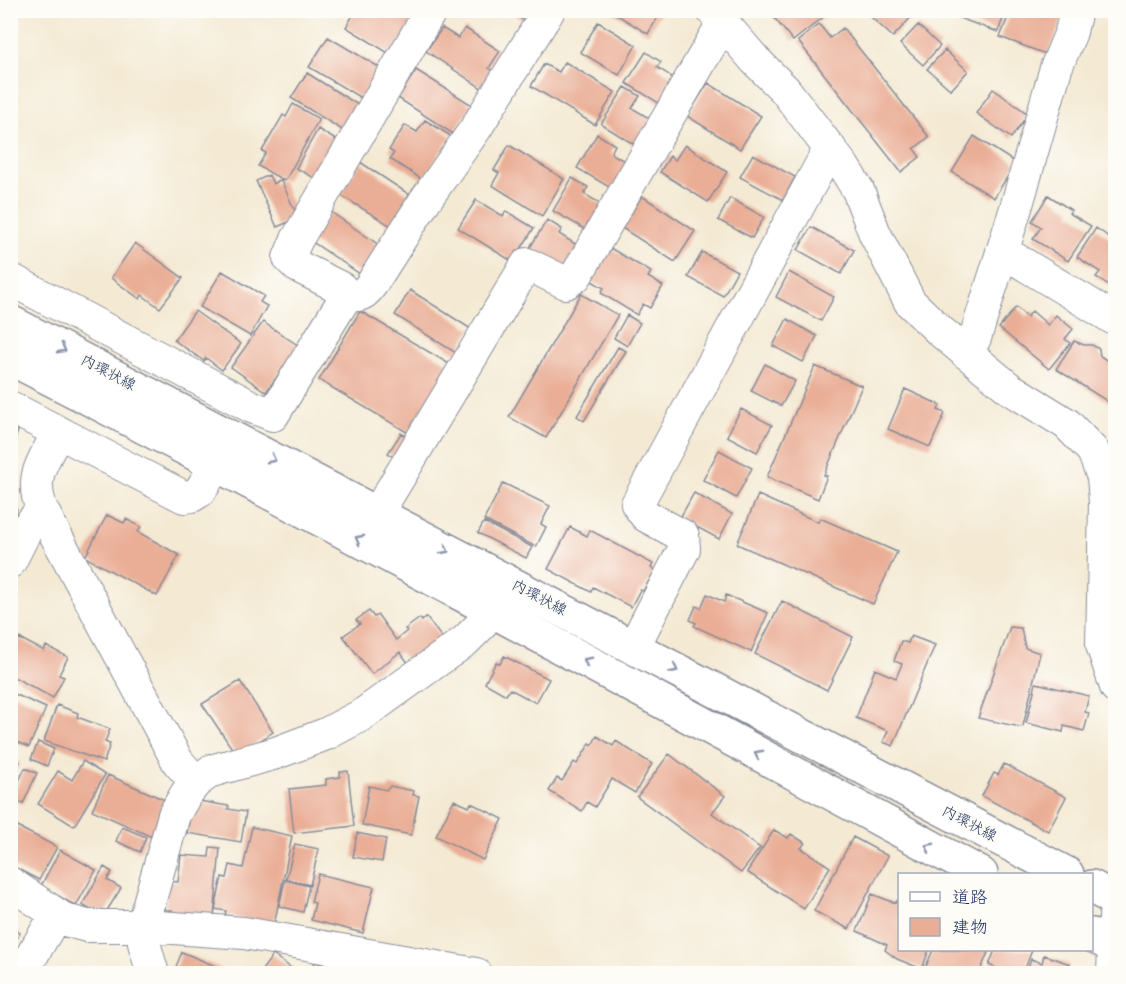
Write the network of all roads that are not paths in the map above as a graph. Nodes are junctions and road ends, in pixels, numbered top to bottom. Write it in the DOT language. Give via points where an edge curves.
graph roads {
  1 [pos="431,10"];
  2 [pos="549,10"];
  3 [pos="1076,10"];
  4 [pos="718,17"];
  5 [pos="830,148"];
  6 [pos="1002,251"];
  7 [pos="10,279"];
  8 [pos="342,294"];
  9 [pos="1116,320"];
  10 [pos="10,322"];
  11 [pos="966,353"];
  12 [pos="10,358"];
  13 [pos="10,407"];
  14 [pos="252,408"];
  15 [pos="58,433"];
  16 [pos="225,451"];
  17 [pos="42,510"];
  18 [pos="377,514"];
  19 [pos="10,562"];
  20 [pos="491,609"];
  21 [pos="633,648"];
  22 [pos="1116,687"];
  23 [pos="196,782"];
  24 [pos="979,873"];
  25 [pos="1065,873"];
  26 [pos="10,883"];
  27 [pos="1109,895"];
  28 [pos="56,915"];
  29 [pos="145,926"];
  30 [pos="1093,935"];
  31 [pos="1115,947"];
  32 [pos="21,974"];
  33 [pos="153,974"];
  34 [pos="476,974"];
  35 [pos="1113,974"];
  1 -- 8 [label="street" via="289,258 341,288"];
  2 -- 8 [label="street" via="371,285 365,293"];
  3 -- 6 [label="street"];
  4 -- 5 [label="street" via="785,90"];
  4 -- 18 [label="street" via="576,276 566,283 527,264"];
  5 -- 11 [label="street" via="858,190 875,234 910,302"];
  5 -- 21 [label="street" via="637,504 646,516 683,536 684,549"];
  6 -- 9 [label="street"];
  6 -- 11 [label="street" via="975,338"];
  7 -- 14 [label="street"];
  8 -- 14 [label="street" via="344,301 273,415"];
  10 -- 16 [label="main road, 内環状線, one-way"];
  11 -- 22 [label="street" via="1009,387 1067,424 1100,464 1105,502 1102,645"];
  12 -- 16 [label="main road, 内環状線"];
  13 -- 15 [label="street"];
  14 -- 16 [label="street"];
  15 -- 16 [label="street" via="184,497 200,491"];
  15 -- 17 [label="street" via="35,484"];
  16 -- 18 [label="main road, 内環状線, one-way"];
  20 -- 16 [label="main road, 内環状線, one-way"];
  17 -- 19 [label="street" via="28,526"];
  17 -- 23 [label="street" via="178,762"];
  18 -- 21 [label="main road, 内環状線, one-way"];
  20 -- 23 [label="street" via="465,641 362,715 276,753 211,771"];
  24 -- 20 [label="main road, 内環状線, one-way"];
  21 -- 25 [label="main road, 内環状線, one-way"];
  23 -- 29 [label="street" via="174,815"];
  26 -- 28 [label="street"];
  27 -- 31 [label="street"];
  28 -- 29 [label="street" via="87,926"];
  28 -- 32 [label="street"];
  29 -- 33 [label="street" via="144,943"];
  29 -- 34 [label="street" via="244,933"];
  30 -- 31 [label="main road"];
  31 -- 35 [label="street"];
}
